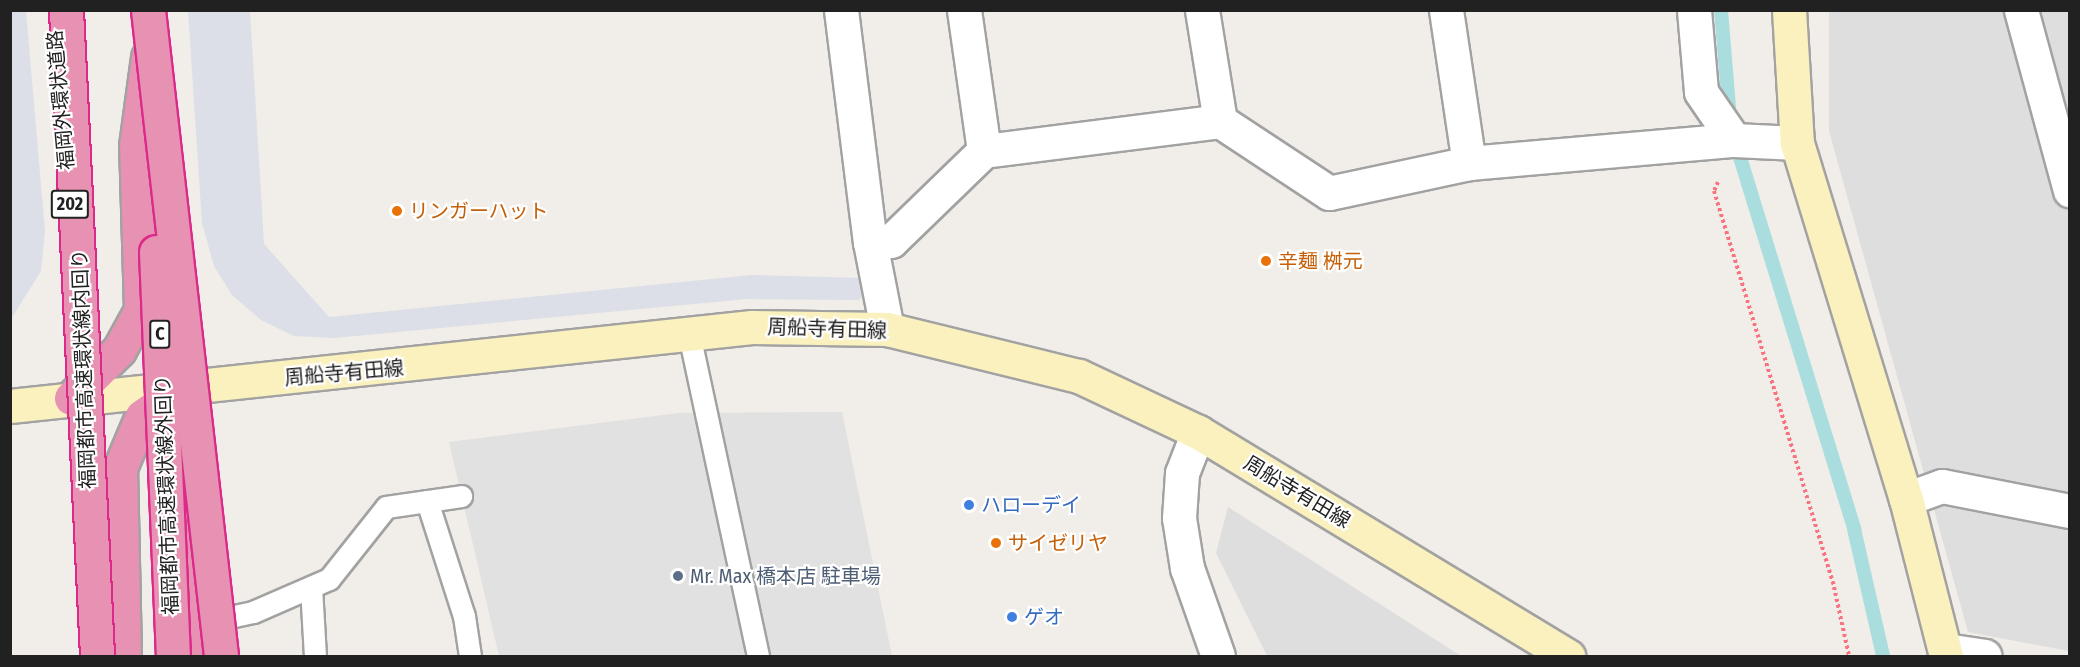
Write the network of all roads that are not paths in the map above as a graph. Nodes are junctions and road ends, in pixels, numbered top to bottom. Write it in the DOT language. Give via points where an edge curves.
graph roads {
  1 [pos="53,10"];
  2 [pos="65,10"];
  3 [pos="147,10"];
  4 [pos="154,10"];
  5 [pos="160,10"];
  6 [pos="841,10"];
  7 [pos="964,10"];
  8 [pos="1202,10"];
  9 [pos="1446,10"];
  10 [pos="1694,10"];
  11 [pos="1789,10"];
  12 [pos="2021,10"];
  13 [pos="1220,121"];
  14 [pos="1748,142"];
  15 [pos="1797,143"];
  16 [pos="984,151"];
  17 [pos="1469,163"];
  18 [pos="2070,190"];
  19 [pos="870,242"];
  20 [pos="887,329"];
  21 [pos="689,334"];
  22 [pos="182,388"];
  23 [pos="71,398"];
  24 [pos="10,406"];
  25 [pos="1198,432"];
  26 [pos="461,496"];
  27 [pos="1906,499"];
  28 [pos="427,501"];
  29 [pos="2070,511"];
  30 [pos="311,587"];
  31 [pos="194,624"];
  32 [pos="1945,653"];
  33 [pos="74,657"];
  34 [pos="86,657"];
  35 [pos="97,657"];
  36 [pos="124,657"];
  37 [pos="174,657"];
  38 [pos="195,657"];
  39 [pos="221,657"];
  40 [pos="315,657"];
  41 [pos="470,657"];
  42 [pos="758,657"];
  43 [pos="1218,657"];
  44 [pos="1568,657"];
  45 [pos="1985,657"];
  1 -- 23 [label="highway, 福岡外環状道路 / 202" via="73,232"];
  2 -- 33 [label="highway, 福岡都市高速環状線内回り, bridge"];
  2 -- 35 [label="highway, 福岡都市高速環状線内回り, bridge"];
  3 -- 37 [label="highway, 福岡都市高速環状線外回り / C, bridge"];
  3 -- 39 [label="highway, bridge"];
  4 -- 23 [label="highway" via="136,146 141,310 119,350"];
  5 -- 22 [label="highway"];
  6 -- 19 [label="street"];
  7 -- 16 [label="street"];
  8 -- 13 [label="street"];
  9 -- 17 [label="street"];
  10 -- 14 [label="street" via="1701,92"];
  11 -- 15 [label="main road"];
  12 -- 18 [label="street"];
  13 -- 16 [label="street"];
  13 -- 17 [label="street" via="1329,193"];
  14 -- 15 [label="street"];
  14 -- 17 [label="street"];
  15 -- 27 [label="main road"];
  16 -- 19 [label="street" via="891,241"];
  19 -- 20 [label="street"];
  20 -- 21 [label="main road, 周船寺有田線" via="806,326"];
  20 -- 25 [label="main road, 周船寺有田線" via="1079,376"];
  21 -- 22 [label="main road, 周船寺有田線"];
  21 -- 42 [label="lane"];
  22 -- 23 [label="main road, 周船寺有田線"];
  22 -- 31 [label="highway"];
  22 -- 36 [label="highway" via="142,416 120,468"];
  23 -- 24 [label="main road, 周船寺有田線"];
  23 -- 34 [label="highway, 福岡外環状道路 / 202"];
  25 -- 43 [label="street" via="1182,473 1179,518 1186,568"];
  25 -- 44 [label="main road, 周船寺有田線"];
  26 -- 28 [label="lane"];
  27 -- 29 [label="street" via="1942,486"];
  27 -- 32 [label="main road"];
  28 -- 30 [label="lane" via="386,507 329,579"];
  28 -- 41 [label="lane" via="464,616"];
  30 -- 31 [label="lane" via="253,612"];
  30 -- 40 [label="lane"];
  31 -- 38 [label="highway"];
  32 -- 45 [label="street"];
}
